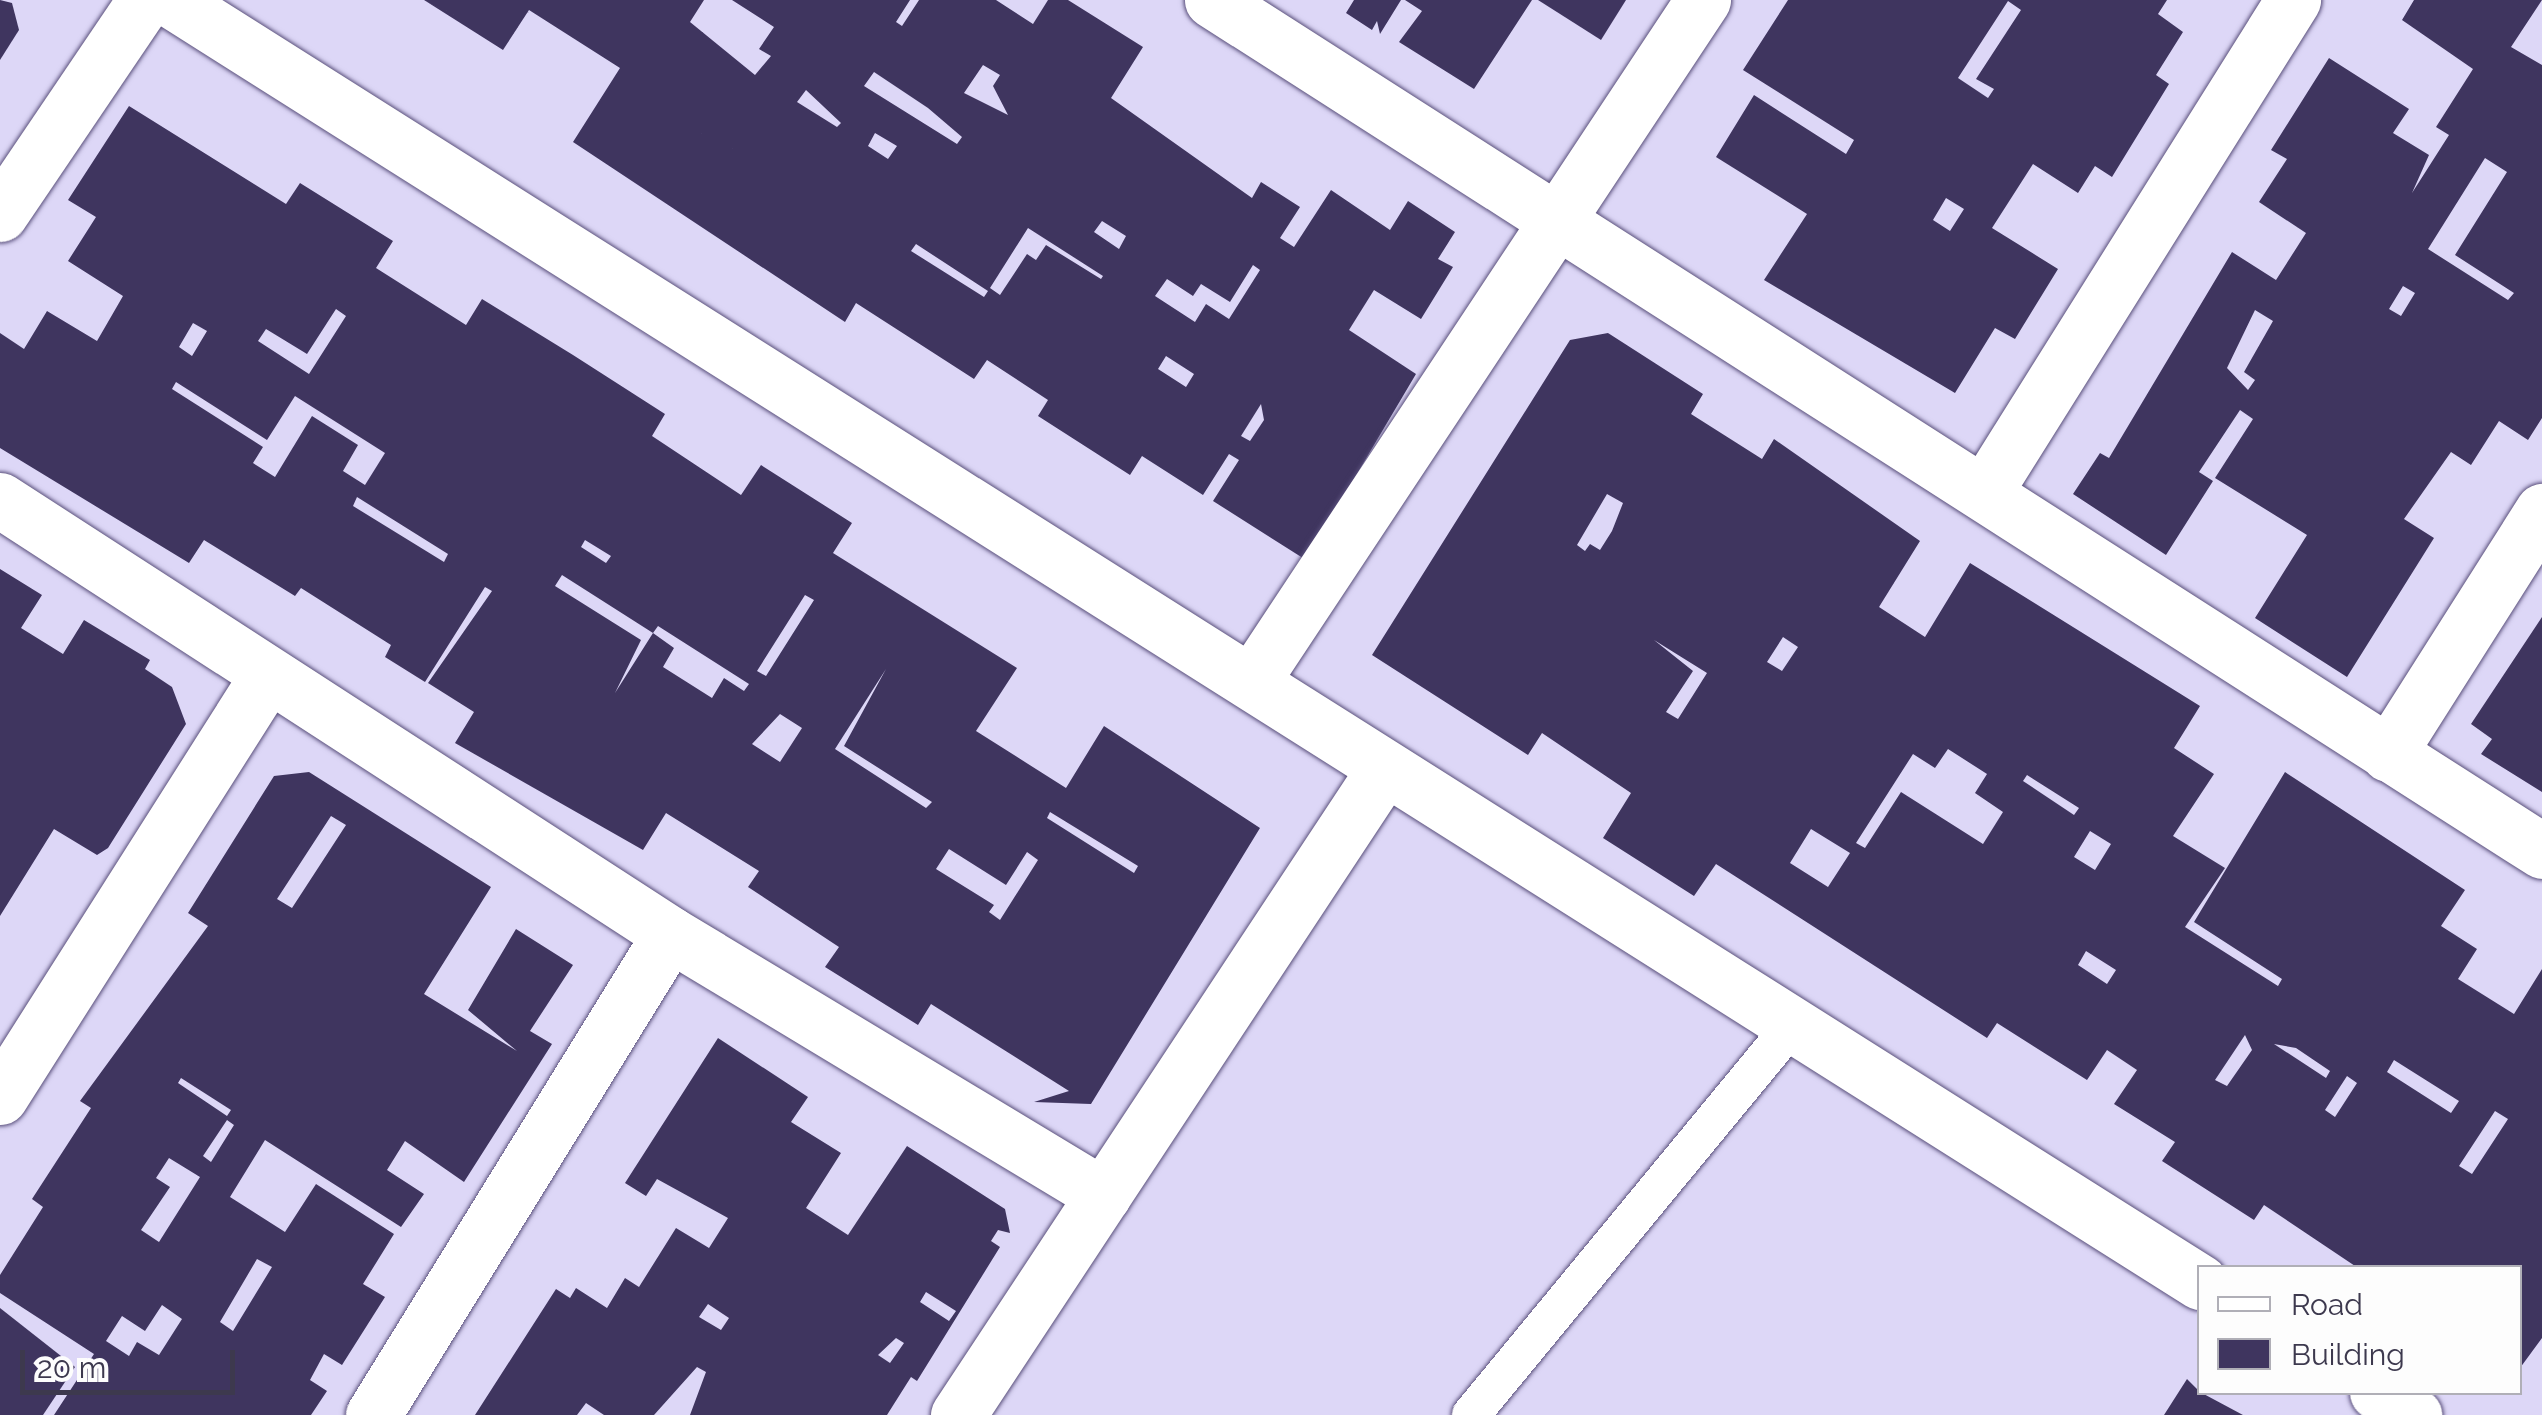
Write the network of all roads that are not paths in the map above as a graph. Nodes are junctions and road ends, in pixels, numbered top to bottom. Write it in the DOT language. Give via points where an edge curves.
graph roads {
  1 [pos="145,0"];
  2 [pos="171,0"];
  3 [pos="1212,0"];
  4 [pos="1704,0"];
  5 [pos="2294,0"];
  6 [pos="0,214"];
  7 [pos="1560,225"];
  8 [pos="1984,492"];
  9 [pos="0,500"];
  10 [pos="2542,510"];
  11 [pos="268,675"];
  12 [pos="1252,680"];
  13 [pos="2388,754"];
  14 [pos="1384,771"];
  15 [pos="2542,851"];
  16 [pos="670,934"];
  17 [pos="1790,1028"];
  18 [pos="0,1096"];
  19 [pos="1103,1195"];
  20 [pos="2197,1280"];
  21 [pos="2383,1395"];
  22 [pos="372,1415"];
  23 [pos="958,1415"];
  24 [pos="1470,1415"];
  25 [pos="2414,1415"];
  1 -- 6 [label="street"];
  2 -- 12 [label="street"];
  3 -- 7 [label="street"];
  4 -- 7 [label="street"];
  5 -- 8 [label="street"];
  7 -- 8 [label="street"];
  7 -- 12 [label="street"];
  8 -- 13 [label="street"];
  9 -- 11 [label="street"];
  10 -- 13 [label="street"];
  11 -- 16 [label="street"];
  11 -- 18 [label="street"];
  12 -- 14 [label="street"];
  13 -- 15 [label="street"];
  14 -- 17 [label="street"];
  14 -- 19 [label="street"];
  16 -- 19 [label="street"];
  16 -- 22 [label="street"];
  17 -- 20 [label="street"];
  17 -- 24 [label="lane"];
  19 -- 23 [label="street"];
  21 -- 25 [label="street"];
}
